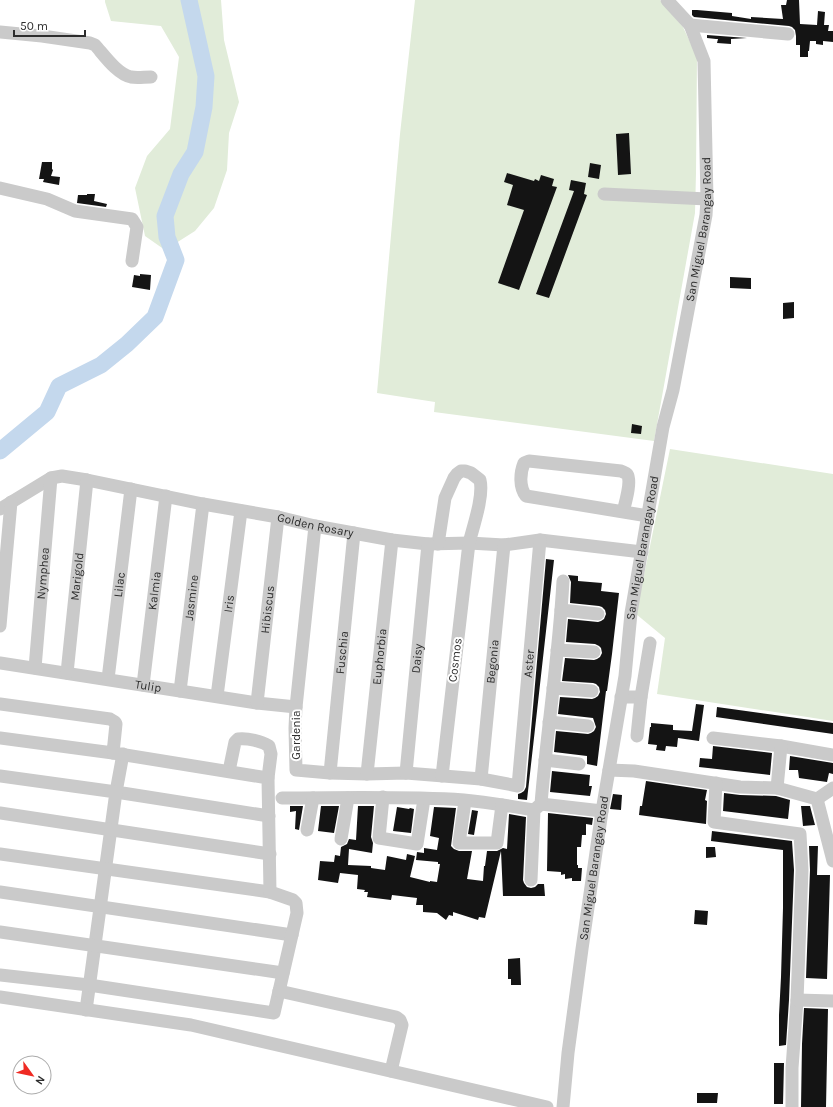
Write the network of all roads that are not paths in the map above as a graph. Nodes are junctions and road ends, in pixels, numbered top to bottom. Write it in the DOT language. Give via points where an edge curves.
graph roads {
  1 [pos="667,0"];
  2 [pos="690,26"];
  3 [pos="0,32"];
  4 [pos="788,34"];
  5 [pos="150,77"];
  6 [pos="0,188"];
  7 [pos="604,194"];
  8 [pos="707,199"];
  9 [pos="132,261"];
  10 [pos="51,478"];
  11 [pos="88,480"];
  12 [pos="131,490"];
  13 [pos="166,496"];
  14 [pos="11,502"];
  15 [pos="203,504"];
  16 [pos="0,509"];
  17 [pos="241,511"];
  18 [pos="623,512"];
  19 [pos="648,516"];
  20 [pos="278,517"];
  21 [pos="315,526"];
  22 [pos="354,533"];
  23 [pos="392,540"];
  24 [pos="540,540"];
  25 [pos="469,543"];
  26 [pos="433,544"];
  27 [pos="504,544"];
  28 [pos="642,552"];
  29 [pos="563,581"];
  30 [pos="561,610"];
  31 [pos="598,614"];
  32 [pos="0,626"];
  33 [pos="650,643"];
  34 [pos="557,650"];
  35 [pos="594,652"];
  36 [pos="0,663"];
  37 [pos="34,668"];
  38 [pos="67,673"];
  39 [pos="108,680"];
  40 [pos="143,685"];
  41 [pos="553,688"];
  42 [pos="180,691"];
  43 [pos="592,691"];
  44 [pos="217,696"];
  45 [pos="621,697"];
  46 [pos="641,697"];
  47 [pos="257,703"];
  48 [pos="0,704"];
  49 [pos="296,707"];
  50 [pos="549,722"];
  51 [pos="588,726"];
  52 [pos="637,736"];
  53 [pos="0,738"];
  54 [pos="713,738"];
  55 [pos="781,746"];
  56 [pos="118,754"];
  57 [pos="833,755"];
  58 [pos="545,760"];
  59 [pos="579,764"];
  60 [pos="609,770"];
  61 [pos="228,772"];
  62 [pos="330,773"];
  63 [pos="406,773"];
  64 [pos="367,774"];
  65 [pos="0,776"];
  66 [pos="442,776"];
  67 [pos="268,778"];
  68 [pos="481,779"];
  69 [pos="716,783"];
  70 [pos="518,786"];
  71 [pos="777,788"];
  72 [pos="833,788"];
  73 [pos="116,792"];
  74 [pos="383,797"];
  75 [pos="282,798"];
  76 [pos="313,798"];
  77 [pos="348,798"];
  78 [pos="424,798"];
  79 [pos="817,799"];
  80 [pos="465,800"];
  81 [pos="502,805"];
  82 [pos="538,807"];
  83 [pos="602,811"];
  84 [pos="0,814"];
  85 [pos="269,816"];
  86 [pos="111,830"];
  87 [pos="307,830"];
  88 [pos="341,839"];
  89 [pos="0,854"];
  90 [pos="270,854"];
  91 [pos="833,861"];
  92 [pos="106,868"];
  93 [pos="531,880"];
  94 [pos="0,892"];
  95 [pos="270,892"];
  96 [pos="101,907"];
  97 [pos="0,932"];
  98 [pos="292,935"];
  99 [pos="95,946"];
  100 [pos="283,973"];
  101 [pos="0,975"];
  102 [pos="89,985"];
  103 [pos="279,991"];
  104 [pos="0,997"];
  105 [pos="797,1000"];
  106 [pos="833,1001"];
  107 [pos="86,1010"];
  108 [pos="391,1071"];
  109 [pos="547,1107"];
  110 [pos="563,1107"];
  111 [pos="792,1107"];
  1 -- 2 [label="street, San Miguel Barangay Road"];
  2 -- 4 [label="street"];
  2 -- 8 [label="street, San Miguel Barangay Road" via="704,61"];
  3 -- 5 [label="street" via="90,43 125,75"];
  6 -- 9 [label="street" via="47,199 75,211 132,219 137,227"];
  7 -- 8 [label="street"];
  8 -- 19 [label="street, San Miguel Barangay Road"];
  10 -- 11 [label="street, Golden Rosary" via="62,476"];
  10 -- 14 [label="street, Golden Rosary"];
  10 -- 37 [label="street, Nymphea"];
  11 -- 12 [label="street, Golden Rosary"];
  11 -- 38 [label="street, Marigold"];
  12 -- 13 [label="street, Golden Rosary"];
  12 -- 39 [label="street, Lilac"];
  13 -- 15 [label="street, Golden Rosary"];
  13 -- 40 [label="street, Kalmia"];
  14 -- 16 [label="street, Golden Rosary"];
  14 -- 32 [label="street"];
  15 -- 17 [label="street, Golden Rosary"];
  15 -- 42 [label="street, Jasmine"];
  17 -- 20 [label="street, Golden Rosary"];
  17 -- 44 [label="street, Iris"];
  18 -- 18 [label="street" via="526,496 522,492 521,482 524,463 529,461 621,471 628,477"];
  18 -- 19 [label="street"];
  19 -- 28 [label="street, San Miguel Barangay Road"];
  20 -- 21 [label="street, Golden Rosary"];
  20 -- 47 [label="street, Hibiscus"];
  21 -- 22 [label="street, Golden Rosary"];
  21 -- 49 [label="street, Gardenia"];
  22 -- 23 [label="street, Golden Rosary"];
  22 -- 62 [label="street, Fuschia"];
  23 -- 26 [label="street, Golden Rosary"];
  23 -- 64 [label="street, Euphorbia"];
  24 -- 27 [label="street, Golden Rosary"];
  24 -- 28 [label="street, Golden Rosary"];
  24 -- 70 [label="street, Aster"];
  25 -- 26 [label="street, Golden Rosary"];
  25 -- 26 [label="street, Cosmos" via="481,485 477,477 461,471 454,478 445,498"];
  25 -- 27 [label="street, Golden Rosary"];
  25 -- 66 [label="street, Cosmos"];
  26 -- 63 [label="street, Daisy"];
  27 -- 68 [label="street, Begonia"];
  28 -- 45 [label="street, San Miguel Barangay Road" via="631,613"];
  29 -- 30 [label="street"];
  30 -- 31 [label="street"];
  30 -- 34 [label="street"];
  33 -- 46 [label="street"];
  34 -- 35 [label="street"];
  34 -- 41 [label="street"];
  36 -- 37 [label="street, Tulip"];
  37 -- 38 [label="street, Tulip"];
  38 -- 39 [label="street, Tulip"];
  39 -- 40 [label="street, Tulip"];
  40 -- 42 [label="street, Tulip"];
  41 -- 43 [label="street"];
  41 -- 50 [label="street"];
  42 -- 44 [label="street, Tulip"];
  44 -- 47 [label="street, Tulip"];
  45 -- 46 [label="street"];
  45 -- 60 [label="street, San Miguel Barangay Road"];
  46 -- 52 [label="street"];
  47 -- 49 [label="street, Tulip"];
  48 -- 56 [label="street" via="113,720 116,724"];
  49 -- 62 [label="street, Gardenia" via="296,770"];
  50 -- 51 [label="street"];
  50 -- 58 [label="street"];
  53 -- 56 [label="street"];
  54 -- 55 [label="street"];
  55 -- 57 [label="street"];
  55 -- 71 [label="street"];
  56 -- 61 [label="street"];
  56 -- 73 [label="street"];
  58 -- 59 [label="street"];
  58 -- 82 [label="street"];
  60 -- 69 [label="street" via="634,771"];
  60 -- 83 [label="street, San Miguel Barangay Road"];
  61 -- 67 [label="street"];
  61 -- 67 [label="street" via="235,742 238,739 245,739 269,746 271,754"];
  62 -- 64 [label="street, Gardenia"];
  63 -- 64 [label="street, Gardenia"];
  63 -- 66 [label="street, Gardenia"];
  65 -- 73 [label="street"];
  66 -- 68 [label="street, Gardenia"];
  67 -- 85 [label="street"];
  68 -- 70 [label="street, Gardenia"];
  69 -- 71 [label="street" via="740,787"];
  69 -- 105 [label="street" via="714,822 800,834 802,870"];
  71 -- 79 [label="street"];
  72 -- 79 [label="street"];
  73 -- 85 [label="street"];
  73 -- 86 [label="street"];
  74 -- 77 [label="street"];
  74 -- 78 [label="street"];
  74 -- 78 [label="street" via="379,838 417,844"];
  75 -- 76 [label="street"];
  76 -- 77 [label="street"];
  76 -- 87 [label="street"];
  77 -- 88 [label="street"];
  78 -- 80 [label="street"];
  79 -- 91 [label="street"];
  80 -- 81 [label="street"];
  80 -- 81 [label="street" via="459,843 496,843"];
  81 -- 82 [label="street"];
  82 -- 83 [label="street"];
  82 -- 93 [label="street"];
  83 -- 110 [label="street, San Miguel Barangay Road" via="568,1053"];
  84 -- 86 [label="street"];
  85 -- 90 [label="street"];
  86 -- 90 [label="street"];
  86 -- 92 [label="street"];
  89 -- 92 [label="street"];
  90 -- 95 [label="street"];
  92 -- 95 [label="street"];
  92 -- 96 [label="street"];
  94 -- 96 [label="street"];
  95 -- 98 [label="street" via="293,900 296,904 297,913"];
  96 -- 98 [label="street"];
  96 -- 99 [label="street"];
  97 -- 99 [label="street"];
  98 -- 100 [label="street"];
  99 -- 100 [label="street"];
  99 -- 102 [label="street"];
  100 -- 103 [label="street"];
  101 -- 102 [label="street"];
  102 -- 103 [label="street" via="274,1013"];
  102 -- 107 [label="street"];
  103 -- 108 [label="street" via="396,1016 402,1024"];
  104 -- 107 [label="street"];
  105 -- 106 [label="street"];
  105 -- 111 [label="street"];
  107 -- 108 [label="street" via="191,1026"];
  108 -- 109 [label="street"];
}
